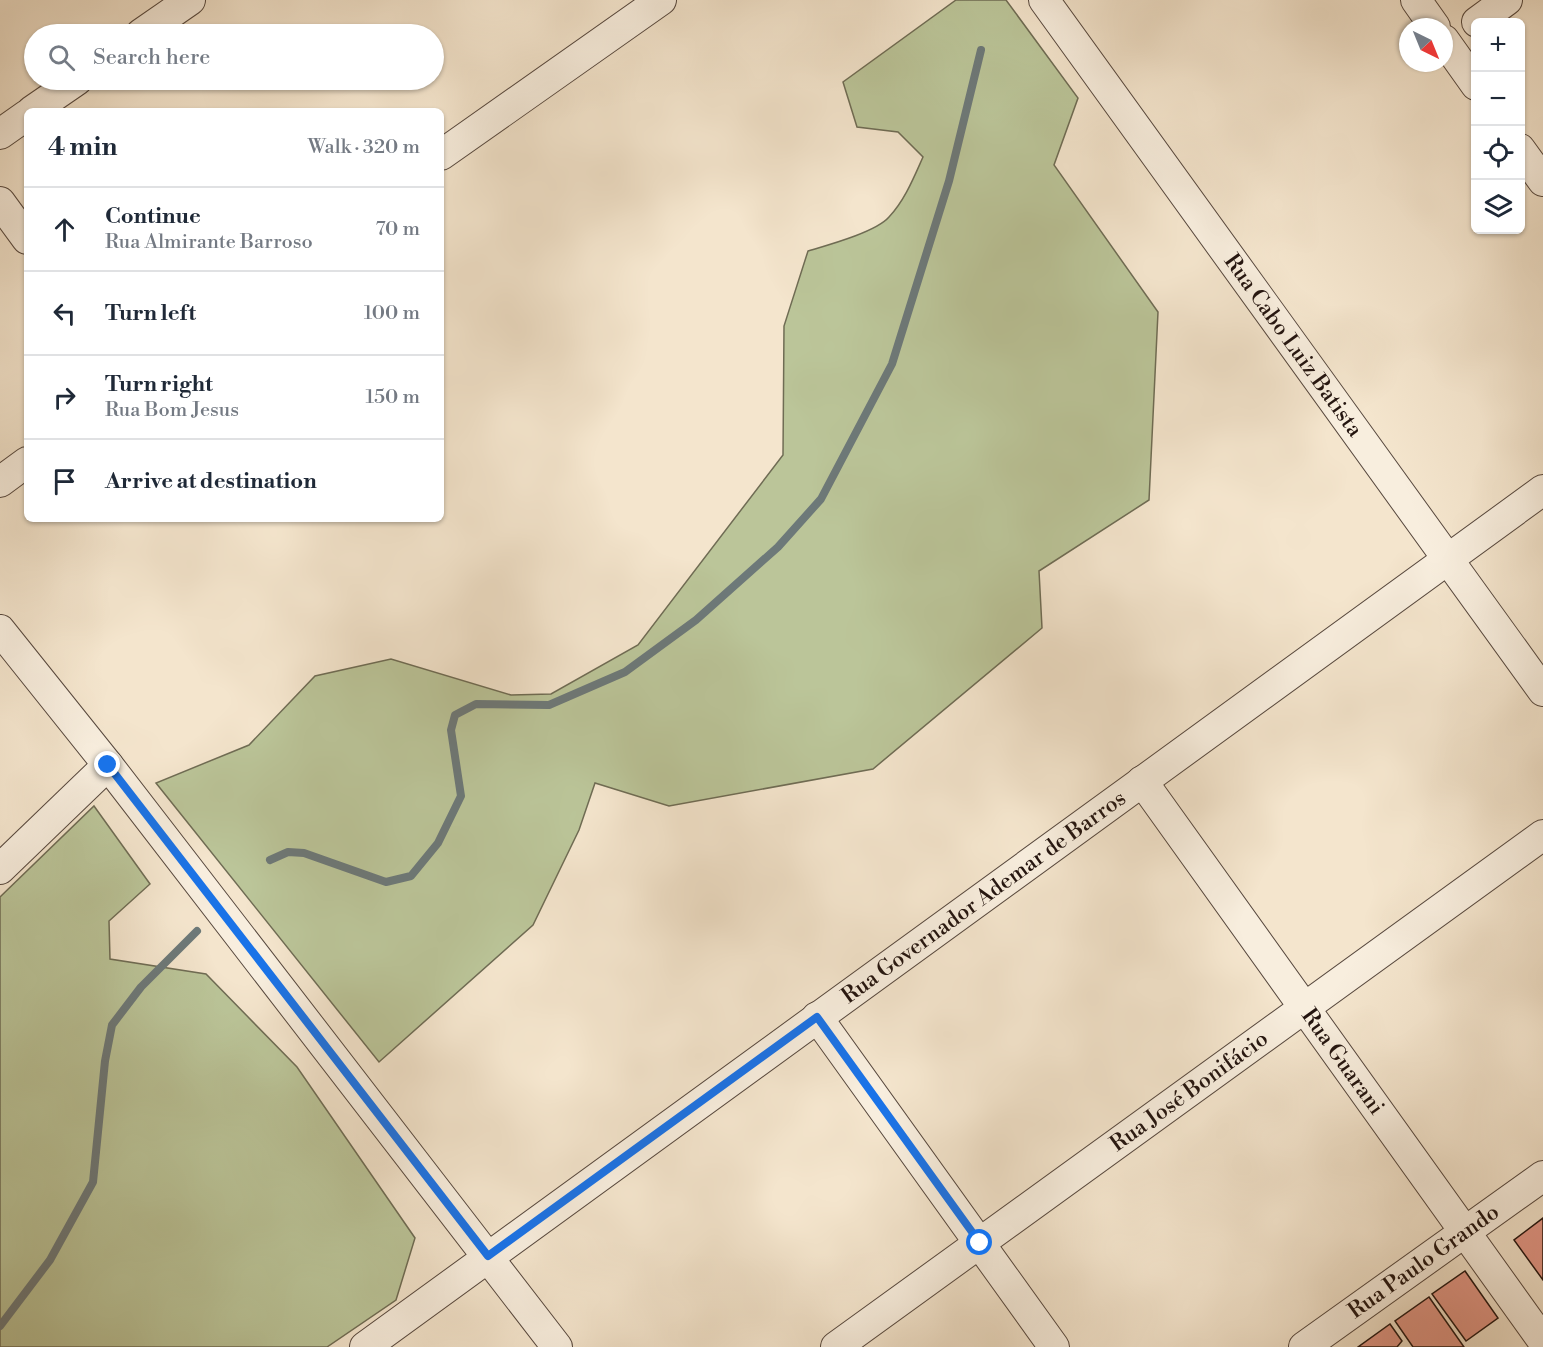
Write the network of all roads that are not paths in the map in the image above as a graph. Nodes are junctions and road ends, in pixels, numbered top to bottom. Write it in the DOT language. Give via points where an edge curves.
graph roads {
  1 [pos="190,0"];
  2 [pos="661,0"];
  3 [pos="1044,0"];
  4 [pos="1416,0"];
  5 [pos="1507,0"];
  6 [pos="1429,18"];
  7 [pos="1483,18"];
  8 [pos="155,24"];
  9 [pos="1471,25"];
  10 [pos="1453,32"];
  11 [pos="1453,53"];
  12 [pos="1471,78"];
  13 [pos="62,90"];
  14 [pos="36,108"];
  15 [pos="24,117"];
  16 [pos="0,134"];
  17 [pos="444,153"];
  18 [pos="1525,155"];
  19 [pos="1543,182"];
  20 [pos="0,202"];
  21 [pos="24,235"];
  22 [pos="24,464"];
  23 [pos="0,482"];
  24 [pos="1543,490"];
  25 [pos="1449,559"];
  26 [pos="0,630"];
  27 [pos="1543,691"];
  28 [pos="108,765"];
  29 [pos="1143,781"];
  30 [pos="1543,835"];
  31 [pos="0,869"];
  32 [pos="1305,1007"];
  33 [pos="817,1017"];
  34 [pos="1543,1176"];
  35 [pos="1465,1232"];
  36 [pos="980,1243"];
  37 [pos="488,1256"];
  38 [pos="1543,1341"];
  39 [pos="365,1347"];
  40 [pos="557,1347"];
  41 [pos="836,1347"];
  42 [pos="1054,1347"];
  43 [pos="1304,1347"];
  1 -- 8 [label="street"];
  2 -- 17 [label="street"];
  3 -- 25 [label="street, Rua Cabo Luiz Batista"];
  4 -- 6 [label="street"];
  5 -- 7 [label="street"];
  9 -- 10 [label="street"];
  11 -- 12 [label="street"];
  13 -- 14 [label="street"];
  15 -- 16 [label="street"];
  18 -- 19 [label="street"];
  20 -- 21 [label="street"];
  22 -- 23 [label="street"];
  24 -- 25 [label="street, Rua Governador Ademar de Barros"];
  25 -- 27 [label="street, Rua Cabo Luiz Batista"];
  25 -- 29 [label="street, Rua Governador Ademar de Barros"];
  26 -- 28 [label="street"];
  28 -- 31 [label="street"];
  28 -- 37 [label="street"];
  29 -- 32 [label="street, Rua Guarani"];
  29 -- 33 [label="street, Rua Governador Ademar de Barros"];
  30 -- 32 [label="street, Rua José Bonifácio"];
  32 -- 35 [label="street, Rua Guarani"];
  32 -- 36 [label="street, Rua José Bonifácio"];
  33 -- 36 [label="street"];
  33 -- 37 [label="street, Rua Governador Ademar de Barros"];
  34 -- 35 [label="street, Rua Paulo Grando"];
  35 -- 38 [label="street, Rua Guarani"];
  35 -- 43 [label="street, Rua Paulo Grando"];
  36 -- 41 [label="street, Rua José Bonifácio"];
  36 -- 42 [label="street"];
  37 -- 39 [label="street, Rua Governador Ademar de Barros"];
  37 -- 40 [label="street"];
}
